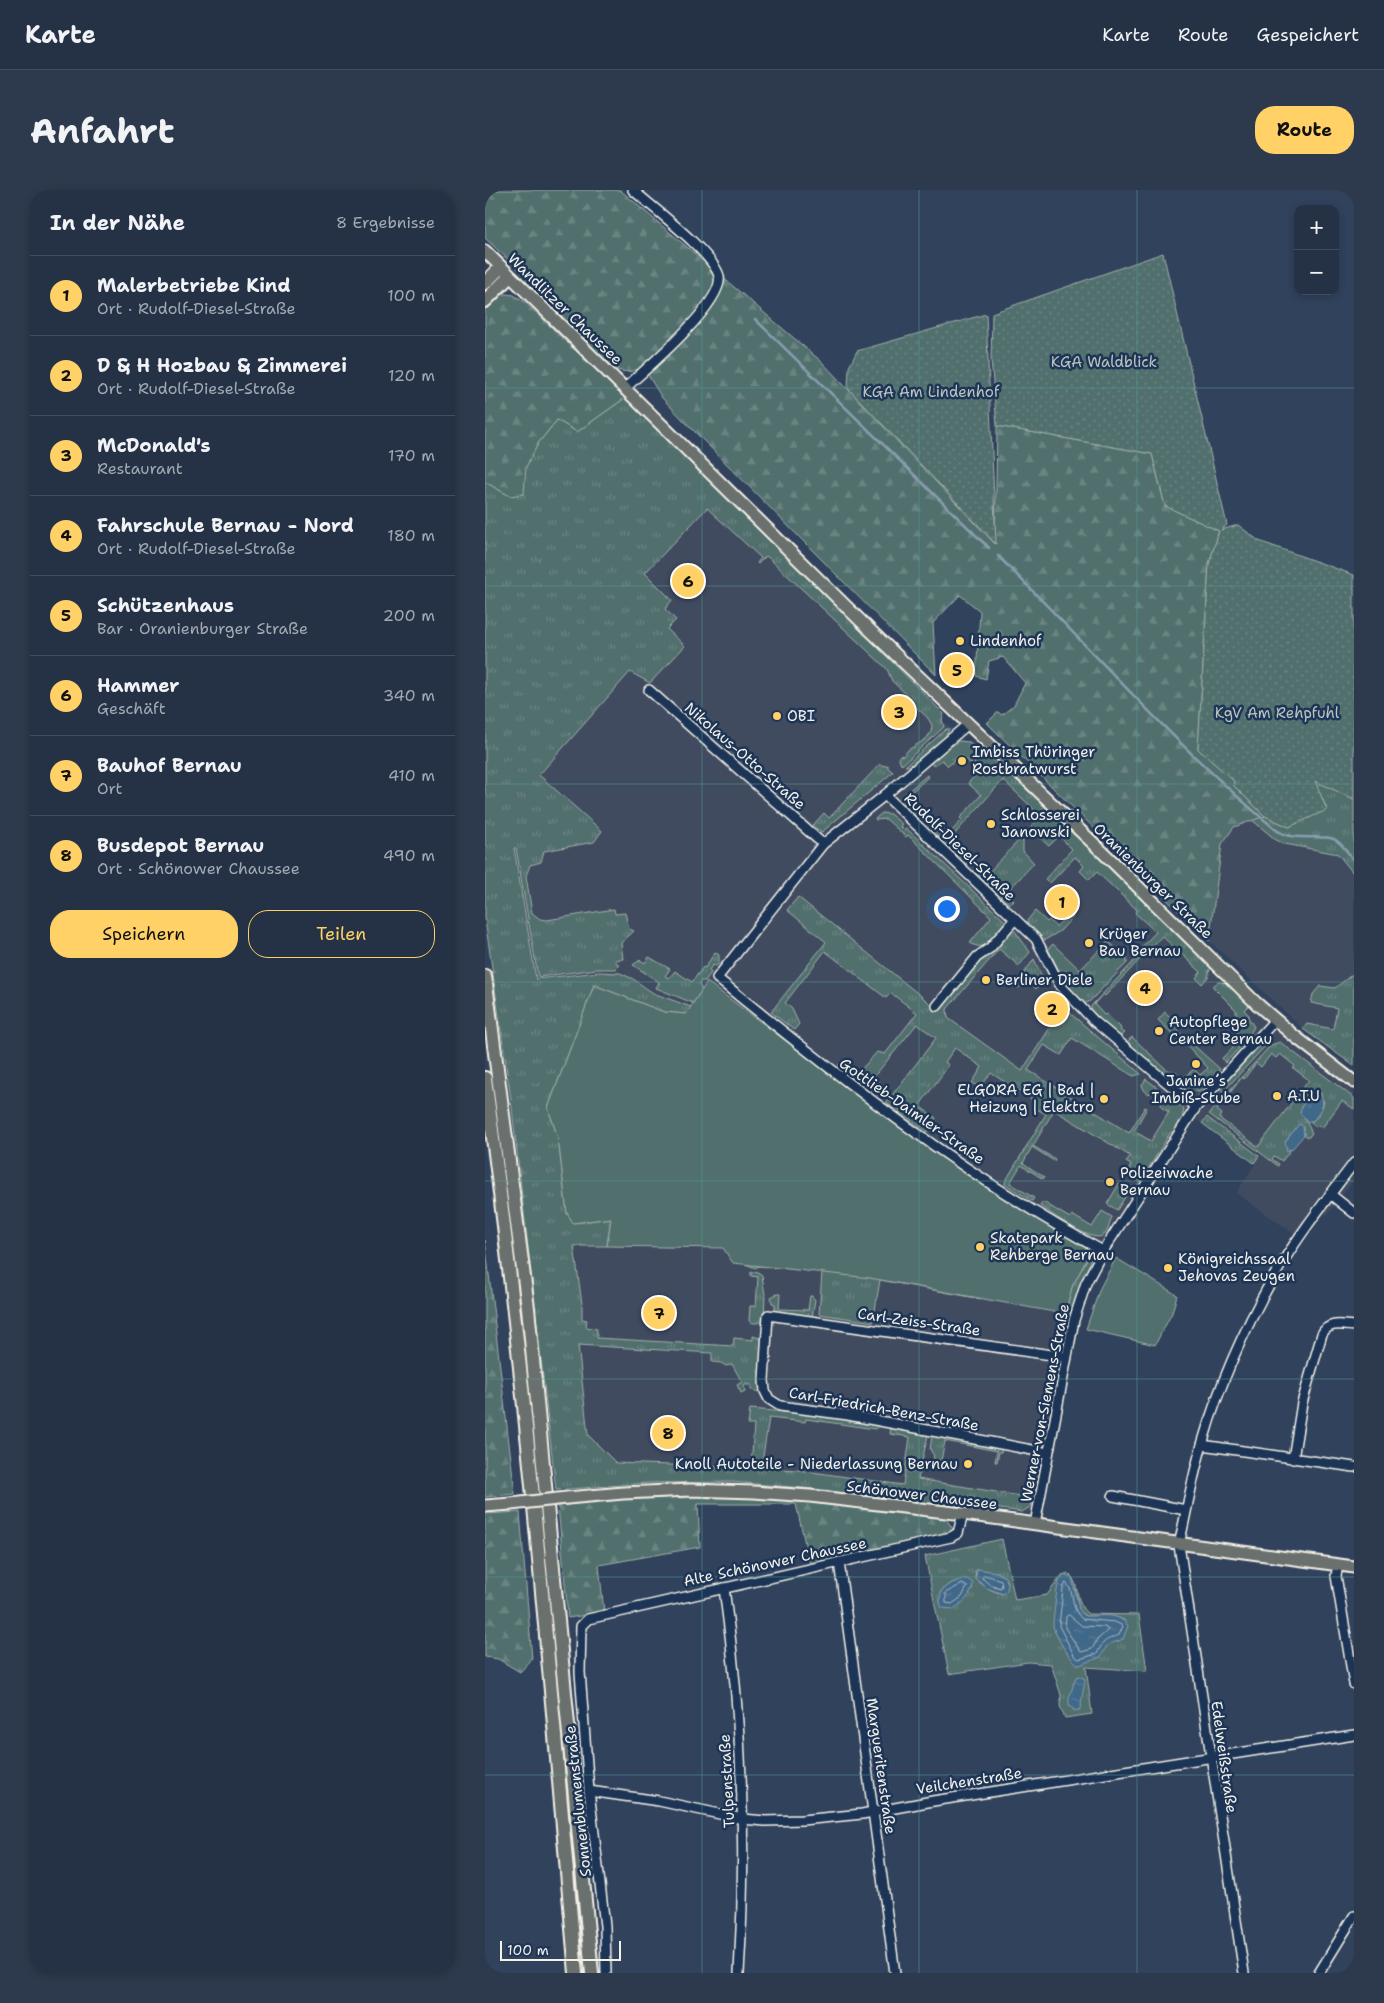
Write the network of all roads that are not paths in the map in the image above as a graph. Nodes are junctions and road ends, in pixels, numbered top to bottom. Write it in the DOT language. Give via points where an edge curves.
graph roads {
  1 [pos="633,190"];
  2 [pos="485,251"];
  3 [pos="505,272"];
  4 [pos="485,283"];
  5 [pos="485,301"];
  6 [pos="625,388"];
  7 [pos="872,632"];
  8 [pos="649,690"];
  9 [pos="967,725"];
  10 [pos="885,795"];
  11 [pos="823,844"];
  12 [pos="1015,919"];
  13 [pos="485,976"];
  14 [pos="937,1006"];
  15 [pos="1275,1020"];
  16 [pos="485,1078"];
  17 [pos="1354,1082"];
  18 [pos="1196,1107"];
  19 [pos="1354,1163"];
  20 [pos="1330,1194"];
  21 [pos="1354,1213"];
  22 [pos="1103,1251"];
  23 [pos="768,1316"];
  24 [pos="1354,1326"];
  25 [pos="1067,1357"];
  26 [pos="1202,1445"];
  27 [pos="1048,1454"];
  28 [pos="1293,1459"];
  29 [pos="1354,1467"];
  30 [pos="1113,1496"];
  31 [pos="485,1506"];
  32 [pos="1186,1510"];
  33 [pos="963,1514"];
  34 [pos="1035,1524"];
  35 [pos="1179,1545"];
  36 [pos="839,1562"];
  37 [pos="1338,1565"];
  38 [pos="1354,1567"];
  39 [pos="724,1588"];
  40 [pos="581,1626"];
  41 [pos="1354,1684"];
  42 [pos="1354,1735"];
  43 [pos="1211,1758"];
  44 [pos="589,1791"];
  45 [pos="874,1811"];
  46 [pos="743,1819"];
  47 [pos="1354,1916"];
  48 [pos="576,1973"];
  49 [pos="591,1973"];
  50 [pos="606,1973"];
  51 [pos="739,1973"];
  52 [pos="895,1973"];
  53 [pos="1244,1973"];
  54 [pos="1319,1973"];
  1 -- 6 [label="street" via="699,247 716,270 719,281 717,290 694,323"];
  2 -- 3 [label="main road, Wandlitzer Chaussee"];
  3 -- 4 [label="highway"];
  3 -- 5 [label="highway"];
  3 -- 6 [label="main road, Wandlitzer Chaussee"];
  6 -- 7 [label="main road, Wandlitzer Chaussee"];
  7 -- 9 [label="main road, Oranienburger Straße"];
  8 -- 11 [label="street, Nikolaus-Otto-Straße"];
  9 -- 10 [label="street"];
  9 -- 15 [label="main road, Oranienburger Straße"];
  10 -- 11 [label="street"];
  10 -- 12 [label="street, Rudolf-Diesel-Straße"];
  11 -- 22 [label="street, Gottlieb-Daimler-Straße" via="717,978 814,1057 934,1146"];
  12 -- 14 [label="street, Rudolf-Diesel-Straße" via="990,948 977,957"];
  12 -- 18 [label="street, Rudolf-Diesel-Straße" via="1035,938 1065,990 1120,1044"];
  13 -- 49 [label="highway" via="528,1308"];
  15 -- 17 [label="main road, Oranienburger Straße"];
  15 -- 18 [label="street, Werner-von-Siemens-Straße"];
  16 -- 48 [label="highway" via="525,1420"];
  18 -- 22 [label="street, Werner-von-Siemens-Straße"];
  19 -- 20 [label="street, Edelweißstraße"];
  20 -- 21 [label="street"];
  20 -- 26 [label="street, Edelweißstraße" via="1274,1276 1251,1321 1219,1393"];
  22 -- 25 [label="street, Werner-von-Siemens-Straße" via="1081,1296"];
  23 -- 25 [label="street, Carl-Zeiss-Straße"];
  23 -- 27 [label="street, Carl-Friedrich-Benz-Straße" via="765,1391 779,1406 848,1415"];
  24 -- 28 [label="street" via="1332,1325 1323,1334 1302,1403"];
  25 -- 27 [label="street, Werner-von-Siemens-Straße"];
  26 -- 28 [label="street"];
  26 -- 32 [label="street, Edelweißstraße"];
  27 -- 34 [label="street, Werner-von-Siemens-Straße"];
  28 -- 29 [label="street"];
  30 -- 32 [label="street"];
  31 -- 33 [label="main road, Schönower Chaussee, bridge" via="658,1491 719,1490 809,1496"];
  32 -- 35 [label="street, Edelweißstraße"];
  33 -- 34 [label="main road, Schönower Chaussee"];
  33 -- 36 [label="street, Alte Schönower Chaussee" via="958,1533 951,1537"];
  34 -- 35 [label="main road, Schönower Chaussee"];
  35 -- 37 [label="main road, Schönower Chaussee"];
  35 -- 43 [label="street, Edelweißstraße"];
  36 -- 39 [label="street, Alte Schönower Chaussee"];
  36 -- 45 [label="street, Margueritenstraße"];
  37 -- 38 [label="main road, Schönower Chaussee"];
  37 -- 41 [label="street"];
  39 -- 40 [label="street, Alte Schönower Chaussee" via="587,1619"];
  39 -- 46 [label="street, Tulpenstraße" via="732,1646"];
  40 -- 44 [label="street, Sonnenblumenstraße" via="580,1672"];
  42 -- 43 [label="street, Veilchenstraße"];
  43 -- 45 [label="street, Veilchenstraße"];
  43 -- 53 [label="street, Edelweißstraße"];
  44 -- 46 [label="street, Veilchenstraße" via="659,1801"];
  44 -- 50 [label="street, Sonnenblumenstraße" via="605,1926"];
  45 -- 46 [label="street, Veilchenstraße" via="802,1820"];
  45 -- 52 [label="street, Margueritenstraße"];
  46 -- 51 [label="street, Tulpenstraße"];
  47 -- 54 [label="street"];
}
